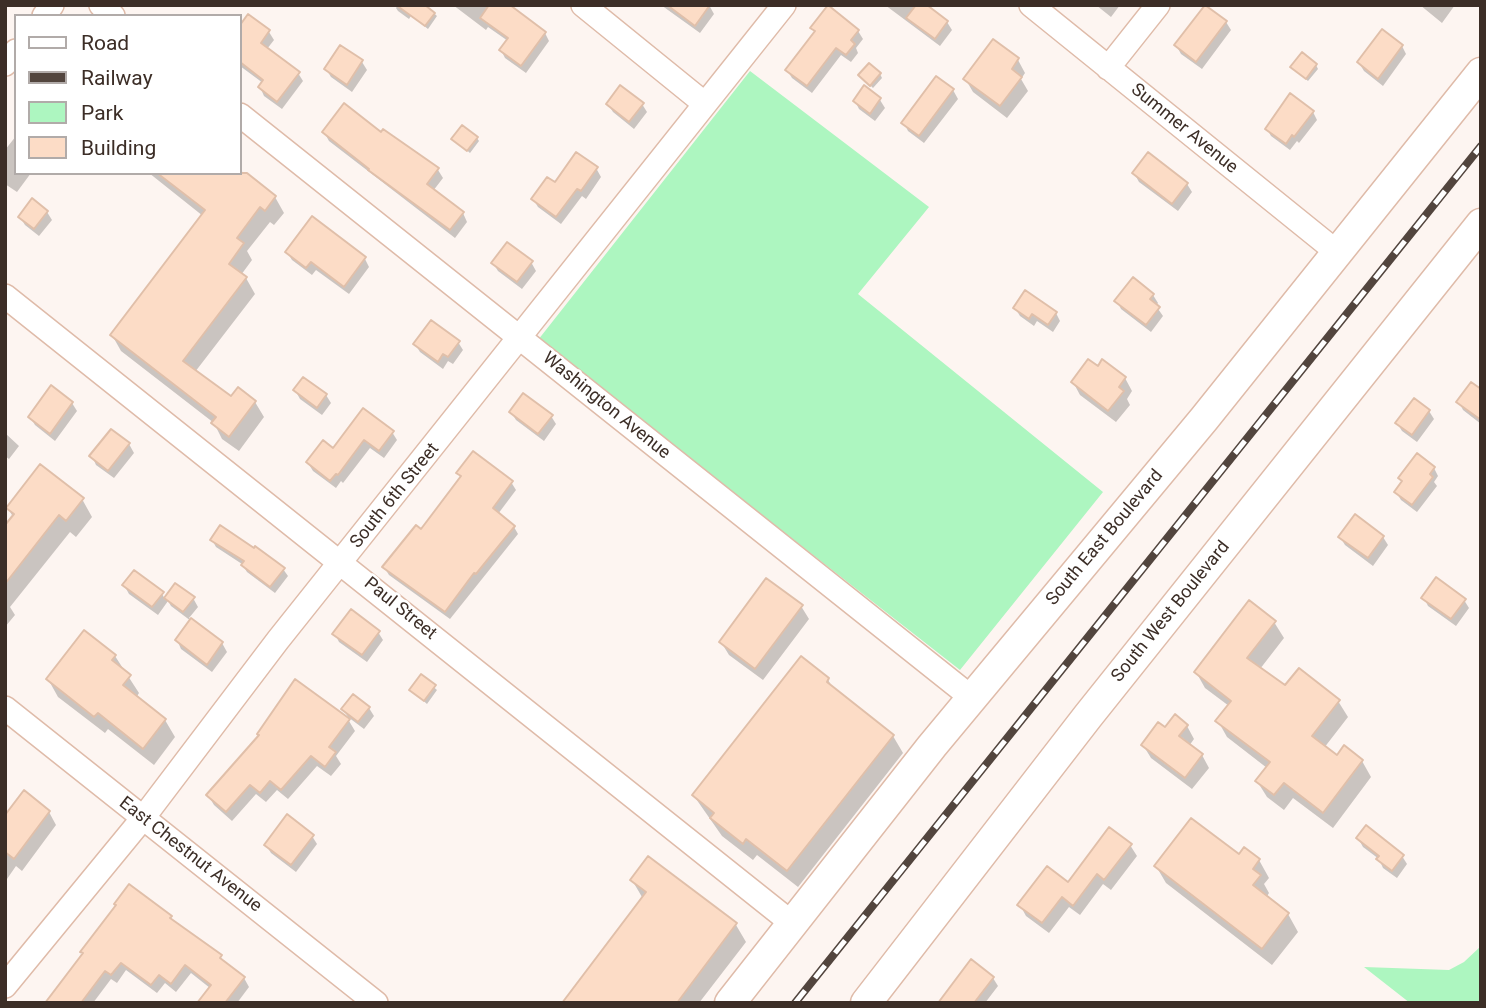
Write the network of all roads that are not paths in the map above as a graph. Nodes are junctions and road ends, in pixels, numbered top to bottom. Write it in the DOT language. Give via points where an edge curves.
graph roads {
  1 [pos="583,5"];
  2 [pos="785,5"];
  3 [pos="1031,5"];
  4 [pos="1158,5"];
  5 [pos="1108,68"];
  6 [pos="1481,73"];
  7 [pos="705,104"];
  8 [pos="242,117"];
  9 [pos="1481,224"];
  10 [pos="1338,253"];
  11 [pos="5,296"];
  12 [pos="521,338"];
  13 [pos="341,562"];
  14 [pos="972,698"];
  15 [pos="5,708"];
  16 [pos="143,818"];
  17 [pos="793,924"];
  18 [pos="5,986"];
  19 [pos="376,1003"];
  20 [pos="730,1003"];
  21 [pos="866,1003"];
  1 -- 7 [label="street"];
  2 -- 7 [label="street, South 6th Street"];
  3 -- 5 [label="street, Summer Avenue"];
  4 -- 5 [label="street"];
  5 -- 10 [label="street, Summer Avenue"];
  6 -- 10 [label="main road, South East Boulevard"];
  7 -- 12 [label="street, South 6th Street"];
  8 -- 12 [label="street, Washington Avenue"];
  9 -- 21 [label="main road, South West Boulevard" via="1088,716"];
  10 -- 14 [label="main road, South East Boulevard"];
  11 -- 13 [label="street, Paul Street"];
  12 -- 13 [label="street, South 6th Street"];
  12 -- 14 [label="street, Washington Avenue"];
  13 -- 16 [label="street, South 6th Street"];
  13 -- 17 [label="street, Paul Street"];
  14 -- 17 [label="main road, South East Boulevard"];
  15 -- 16 [label="street, East Chestnut Avenue"];
  16 -- 18 [label="street, South 6th Street"];
  16 -- 19 [label="street, East Chestnut Avenue"];
  17 -- 20 [label="main road, South East Boulevard"];
}
